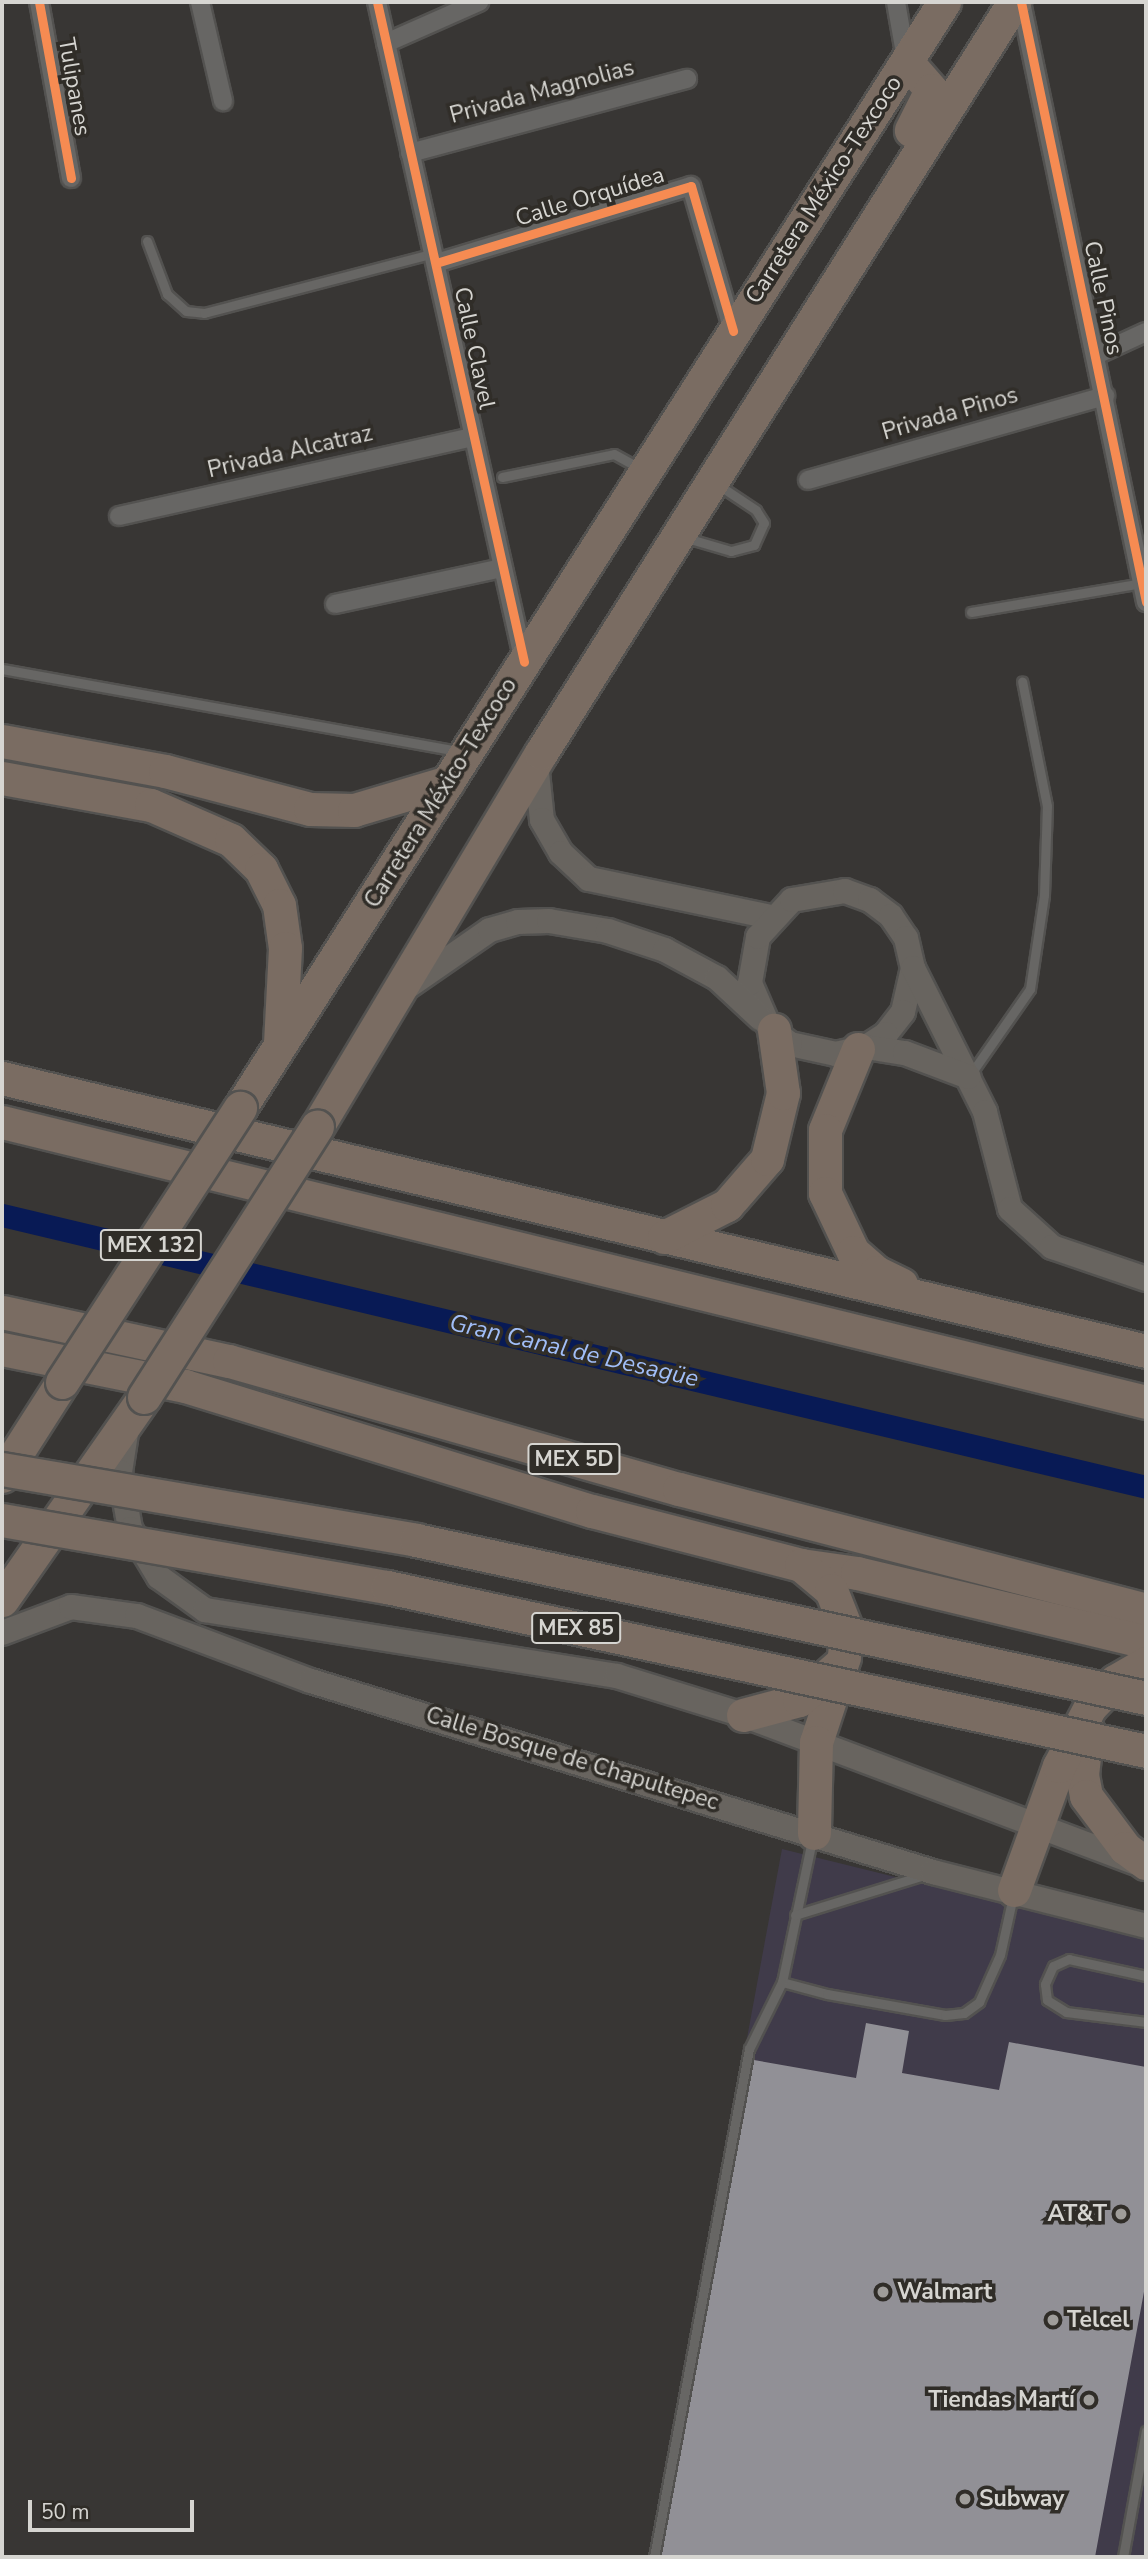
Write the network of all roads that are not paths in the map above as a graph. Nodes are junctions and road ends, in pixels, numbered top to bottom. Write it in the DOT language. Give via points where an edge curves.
graph roads {
  1 [pos="39,2"];
  2 [pos="200,2"];
  3 [pos="377,2"];
  4 [pos="479,2"];
  5 [pos="896,2"];
  6 [pos="944,2"];
  7 [pos="1014,2"];
  8 [pos="1021,2"];
  9 [pos="386,43"];
  10 [pos="910,57"];
  11 [pos="687,79"];
  12 [pos="966,79"];
  13 [pos="223,101"];
  14 [pos="410,153"];
  15 [pos="71,178"];
  16 [pos="147,241"];
  17 [pos="435,258"];
  18 [pos="845,268"];
  19 [pos="733,331"];
  20 [pos="1146,332"];
  21 [pos="1146,340"];
  22 [pos="1097,359"];
  23 [pos="1105,396"];
  24 [pos="473,437"];
  25 [pos="644,471"];
  26 [pos="502,477"];
  27 [pos="808,480"];
  28 [pos="712,481"];
  29 [pos="119,516"];
  30 [pos="678,535"];
  31 [pos="501,568"];
  32 [pos="1142,583"];
  33 [pos="1146,602"];
  34 [pos="335,604"];
  35 [pos="971,612"];
  36 [pos="524,662"];
  37 [pos="2,669"];
  38 [pos="1022,681"];
  39 [pos="2,741"];
  40 [pos="466,753"];
  41 [pos="536,763"];
  42 [pos="2,778"];
  43 [pos="448,782"];
  44 [pos="771,917"];
  45 [pos="914,968"];
  46 [pos="398,997"];
  47 [pos="772,1028"];
  48 [pos="279,1048"];
  49 [pos="862,1048"];
  50 [pos="969,1077"];
  51 [pos="2,1078"];
  52 [pos="2,1122"];
  53 [pos="664,1237"];
  54 [pos="1146,1279"];
  55 [pos="980,1310"];
  56 [pos="2,1312"];
  57 [pos="2,1349"];
  58 [pos="1146,1351"];
  59 [pos="1146,1402"];
  60 [pos="137,1407"];
  61 [pos="2,1469"];
  62 [pos="2,1476"];
  63 [pos="2,1520"];
  64 [pos="801,1565"];
  65 [pos="2,1600"];
  66 [pos="1146,1610"];
  67 [pos="2,1633"];
  68 [pos="1146,1642"];
  69 [pos="844,1657"];
  70 [pos="1146,1663"];
  71 [pos="1146,1698"];
  72 [pos="1090,1707"];
  73 [pos="743,1715"];
  74 [pos="816,1742"];
  75 [pos="1146,1751"];
  76 [pos="1039,1824"];
  77 [pos="814,1833"];
  78 [pos="1146,1865"];
  79 [pos="933,1872"];
  80 [pos="1014,1890"];
  81 [pos="795,1915"];
  82 [pos="1146,1927"];
  83 [pos="1146,1976"];
  84 [pos="782,1982"];
  85 [pos="1146,2022"];
  86 [pos="1146,2431"];
  87 [pos="654,2557"];
  88 [pos="1123,2557"];
  1 -- 15 [label="street, Tulipanes"];
  2 -- 13 [label="street"];
  3 -- 9 [label="street, Calle Clavel"];
  4 -- 9 [label="street"];
  5 -- 10 [label="street"];
  6 -- 10 [label="highway, Carretera México-Texcoco"];
  7 -- 12 [label="highway"];
  8 -- 22 [label="street, Calle Pinos"];
  9 -- 14 [label="street, Calle Clavel"];
  10 -- 12 [label="highway" via="937,74"];
  10 -- 18 [label="highway" via="928,84 930,97 851,232"];
  10 -- 19 [label="highway, Carretera México-Texcoco"];
  11 -- 14 [label="street, Privada Magnolias"];
  12 -- 18 [label="highway"];
  14 -- 17 [label="street, Calle Clavel"];
  16 -- 17 [label="lane" via="167,294 186,311 204,313"];
  17 -- 19 [label="street, Calle Orquídea" via="691,186"];
  17 -- 24 [label="street, Calle Clavel"];
  18 -- 28 [label="highway"];
  19 -- 25 [label="highway, Carretera México-Texcoco"];
  20 -- 22 [label="street"];
  21 -- 22 [label="street"];
  22 -- 23 [label="street, Calle Pinos"];
  23 -- 27 [label="street, Privada Pinos"];
  23 -- 32 [label="street, Calle Pinos"];
  24 -- 29 [label="street, Privada Alcatraz"];
  24 -- 31 [label="street, Calle Clavel"];
  25 -- 26 [label="lane" via="614,454"];
  25 -- 36 [label="highway, Carretera México-Texcoco"];
  28 -- 30 [label="highway"];
  28 -- 30 [label="lane" via="756,510 764,523 754,545 731,551"];
  30 -- 41 [label="highway"];
  31 -- 34 [label="street"];
  31 -- 36 [label="street, Calle Clavel"];
  32 -- 33 [label="street, Calle Pinos"];
  32 -- 35 [label="lane"];
  36 -- 40 [label="highway, Carretera México-Texcoco"];
  37 -- 40 [label="lane"];
  38 -- 50 [label="lane" via="1046,806 1044,895 1030,989"];
  39 -- 43 [label="highway" via="165,771 310,809 354,810"];
  40 -- 43 [label="highway, Carretera México-Texcoco"];
  41 -- 44 [label="main road" via="537,801 550,837 589,879"];
  41 -- 46 [label="highway"];
  42 -- 48 [label="highway" via="151,804 232,840 261,869 279,905 285,948"];
  43 -- 48 [label="highway, Carretera México-Texcoco"];
  44 -- 45 [label="main road" via="792,900 818,892 845,891 870,900 891,916 906,938"];
  44 -- 47 [label="main road" via="758,937 750,968 757,1006"];
  45 -- 49 [label="main road" via="903,1012 886,1034"];
  45 -- 50 [label="main road"];
  46 -- 47 [label="main road" via="434,964 490,930 517,922 548,921 608,931 665,950 717,978"];
  46 -- 60 [label="highway, MEX 132, bridge"];
  47 -- 49 [label="main road" via="814,1053"];
  47 -- 53 [label="highway" via="783,1093 767,1159 727,1205"];
  48 -- 62 [label="highway, Carretera México-Texcoco / MEX 132, bridge"];
  49 -- 50 [label="main road" via="905,1053"];
  49 -- 55 [label="highway" via="836,1094 822,1150 825,1193 837,1227 876,1272"];
  50 -- 54 [label="main road" via="994,1143 999,1183 1010,1209 1027,1229 1090,1264"];
  51 -- 53 [label="highway"];
  52 -- 59 [label="highway"];
  53 -- 55 [label="highway"];
  55 -- 58 [label="highway"];
  56 -- 66 [label="highway, MEX 5D" via="229,1362 679,1489"];
  57 -- 64 [label="highway" via="185,1386 592,1511"];
  60 -- 65 [label="highway, MEX 132"];
  60 -- 73 [label="main road" via="121,1462 125,1510 138,1547 159,1577 188,1601 223,1617 605,1673"];
  61 -- 71 [label="highway, MEX 85, bridge" via="416,1540"];
  63 -- 75 [label="highway, MEX 85, bridge" via="387,1587"];
  64 -- 68 [label="highway" via="857,1573"];
  64 -- 69 [label="highway" via="823,1580 838,1601 846,1628"];
  67 -- 77 [label="main road, Calle Bosque de Chapultepec" via="71,1607 137,1616 311,1681"];
  69 -- 73 [label="highway" via="799,1700"];
  69 -- 74 [label="highway"];
  70 -- 72 [label="highway" via="1115,1681"];
  72 -- 76 [label="highway" via="1059,1766"];
  72 -- 78 [label="highway" via="1082,1775 1086,1796 1125,1849"];
  73 -- 74 [label="main road"];
  74 -- 76 [label="main road"];
  74 -- 77 [label="highway"];
  76 -- 78 [label="main road"];
  76 -- 80 [label="highway"];
  77 -- 79 [label="main road, Calle Bosque de Chapultepec"];
  77 -- 81 [label="lane"];
  79 -- 80 [label="main road, Calle Bosque de Chapultepec"];
  79 -- 81 [label="lane"];
  80 -- 82 [label="main road, Calle Bosque de Chapultepec"];
  80 -- 84 [label="lane" via="1000,1955 979,2002 964,2013 945,2015"];
  81 -- 84 [label="lane"];
  83 -- 85 [label="lane" via="1069,1959 1053,1966 1045,1984 1047,2000 1066,2012"];
  84 -- 87 [label="lane" via="749,2049"];
  86 -- 88 [label="lane"];
}
